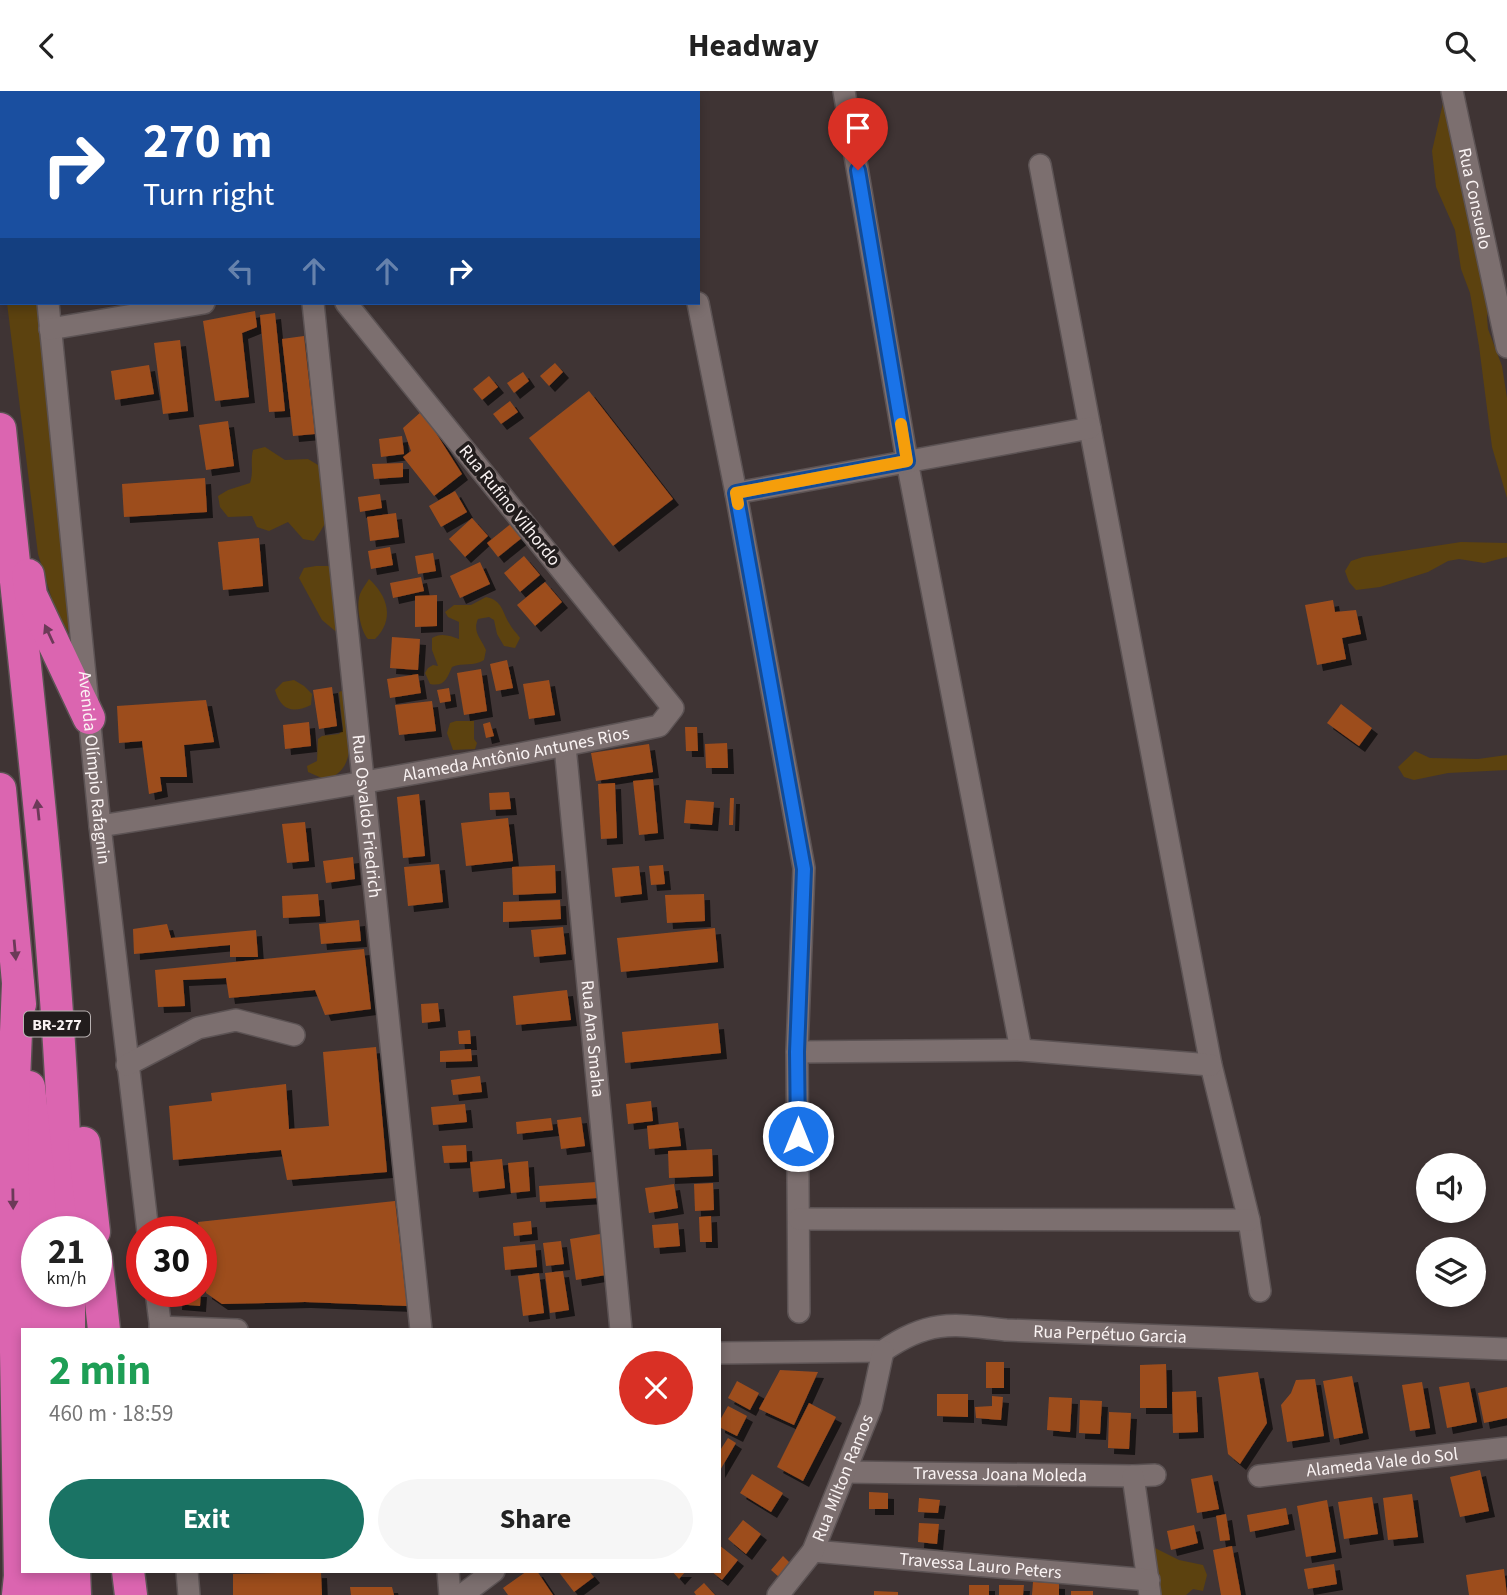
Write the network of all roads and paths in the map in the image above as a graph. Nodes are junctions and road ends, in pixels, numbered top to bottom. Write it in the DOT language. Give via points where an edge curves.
graph roads {
  1 [pos="844,91"];
  2 [pos="1452,91"];
  3 [pos="1040,165"];
  4 [pos="48,305"];
  5 [pos="192,305"];
  6 [pos="313,305"];
  7 [pos="348,305"];
  8 [pos="698,305"];
  9 [pos="50,329"];
  10 [pos="1507,347"];
  11 [pos="0,418"];
  12 [pos="1090,428"];
  13 [pos="0,429"];
  14 [pos="907,461"];
  15 [pos="736,493"];
  16 [pos="673,708"];
  17 [pos="89,718"];
  18 [pos="565,746"];
  19 [pos="364,784"];
  20 [pos="0,789"];
  21 [pos="100,826"];
  22 [pos="54,962"];
  23 [pos="18,984"];
  24 [pos="294,1035"];
  25 [pos="1021,1049"];
  26 [pos="797,1052"];
  27 [pos="127,1065"];
  28 [pos="1211,1065"];
  29 [pos="12,1128"];
  30 [pos="0,1159"];
  31 [pos="52,1172"];
  32 [pos="43,1216"];
  33 [pos="63,1216"];
  34 [pos="92,1216"];
  35 [pos="146,1216"];
  36 [pos="799,1219"];
  37 [pos="1249,1220"];
  38 [pos="1259,1291"];
  39 [pos="41,1307"];
  40 [pos="69,1307"];
  41 [pos="101,1307"];
  42 [pos="158,1307"];
  43 [pos="799,1312"];
  44 [pos="42,1328"];
  45 [pos="69,1328"];
  46 [pos="104,1328"];
  47 [pos="161,1328"];
  48 [pos="421,1328"];
  49 [pos="621,1328"];
  50 [pos="1507,1349"];
  51 [pos="883,1351"];
  52 [pos="721,1353"];
  53 [pos="1507,1448"];
  54 [pos="846,1472"];
  55 [pos="1155,1475"];
  56 [pos="1133,1476"];
  57 [pos="1259,1476"];
  58 [pos="813,1551"];
  59 [pos="48,1573"];
  60 [pos="74,1573"];
  61 [pos="128,1573"];
  62 [pos="187,1573"];
  63 [pos="448,1573"];
  64 [pos="491,1573"];
  65 [pos="1149,1588"];
  66 [pos="780,1594"];
  67 [pos="18,1595"];
  68 [pos="49,1595"];
  69 [pos="75,1595"];
  70 [pos="131,1595"];
  71 [pos="189,1595"];
  72 [pos="450,1595"];
  73 [pos="462,1595"];
  1 -- 14 [label="street"];
  2 -- 10 [label="street, Rua Consuelo"];
  3 -- 12 [label="street"];
  4 -- 9 [label="street, Avenida Olímpio Rafagnin"];
  5 -- 9 [label="street"];
  6 -- 19 [label="street, Rua Osvaldo Friedrich"];
  7 -- 16 [label="street, Rua Rufino Vilhordo"];
  8 -- 15 [label="street"];
  9 -- 17 [label="street, Avenida Olímpio Rafagnin"];
  17 -- 11 [label="highway, one-way" via="31,595"];
  12 -- 14 [label="street"];
  12 -- 28 [label="street"];
  22 -- 13 [label="highway, BR-277, one-way"];
  14 -- 15 [label="street"];
  14 -- 25 [label="street"];
  15 -- 26 [label="street" via="804,869"];
  16 -- 18 [label="street, Alameda Antônio Antunes Rios" via="659,726"];
  17 -- 21 [label="street, Avenida Olímpio Rafagnin"];
  18 -- 19 [label="street, Alameda Antônio Antunes Rios"];
  18 -- 49 [label="street, Rua Ana Smaha"];
  19 -- 21 [label="street, Alameda Antônio Antunes Rios"];
  19 -- 48 [label="street, Rua Osvaldo Friedrich"];
  20 -- 23 [label="highway, BR-277, one-way"];
  21 -- 27 [label="street, Avenida Olímpio Rafagnin"];
  22 -- 31 [label="highway, BR-277"];
  22 -- 34 [label="highway" via="73,1037"];
  23 -- 29 [label="highway"];
  23 -- 31 [label="highway, BR-277"];
  24 -- 27 [label="street" via="236,1020 198,1028"];
  25 -- 26 [label="street"];
  25 -- 28 [label="street"];
  26 -- 36 [label="street"];
  27 -- 35 [label="street, Avenida Olímpio Rafagnin"];
  28 -- 37 [label="street"];
  29 -- 30 [label="highway"];
  29 -- 67 [label="highway, one-way"];
  31 -- 32 [label="highway, BR-277"];
  31 -- 33 [label="highway, BR-277"];
  36 -- 37 [label="street"];
  36 -- 43 [label="street"];
  37 -- 38 [label="street"];
  39 -- 44 [label="highway"];
  40 -- 45 [label="highway"];
  41 -- 46 [label="highway"];
  42 -- 47 [label="street"];
  50 -- 51 [label="street, Rua Perpétuo Garcia" via="940,1324 902,1338"];
  51 -- 52 [label="street, Rua Perpétuo Garcia"];
  51 -- 54 [label="street, Rua Milton Ramos" via="871,1407"];
  53 -- 57 [label="street, Alameda Vale do Sol"];
  54 -- 56 [label="street, Travessa Joana Moleda"];
  54 -- 58 [label="street, Rua Milton Ramos"];
  55 -- 56 [label="street, Travessa Joana Moleda"];
  56 -- 65 [label="street"];
  58 -- 65 [label="street, Travessa Lauro Peters"];
  58 -- 66 [label="street, Rua Milton Ramos"];
  59 -- 68 [label="highway"];
  60 -- 69 [label="highway"];
  61 -- 70 [label="highway"];
  62 -- 71 [label="street"];
  63 -- 72 [label="street"];
  64 -- 73 [label="street"];
}
